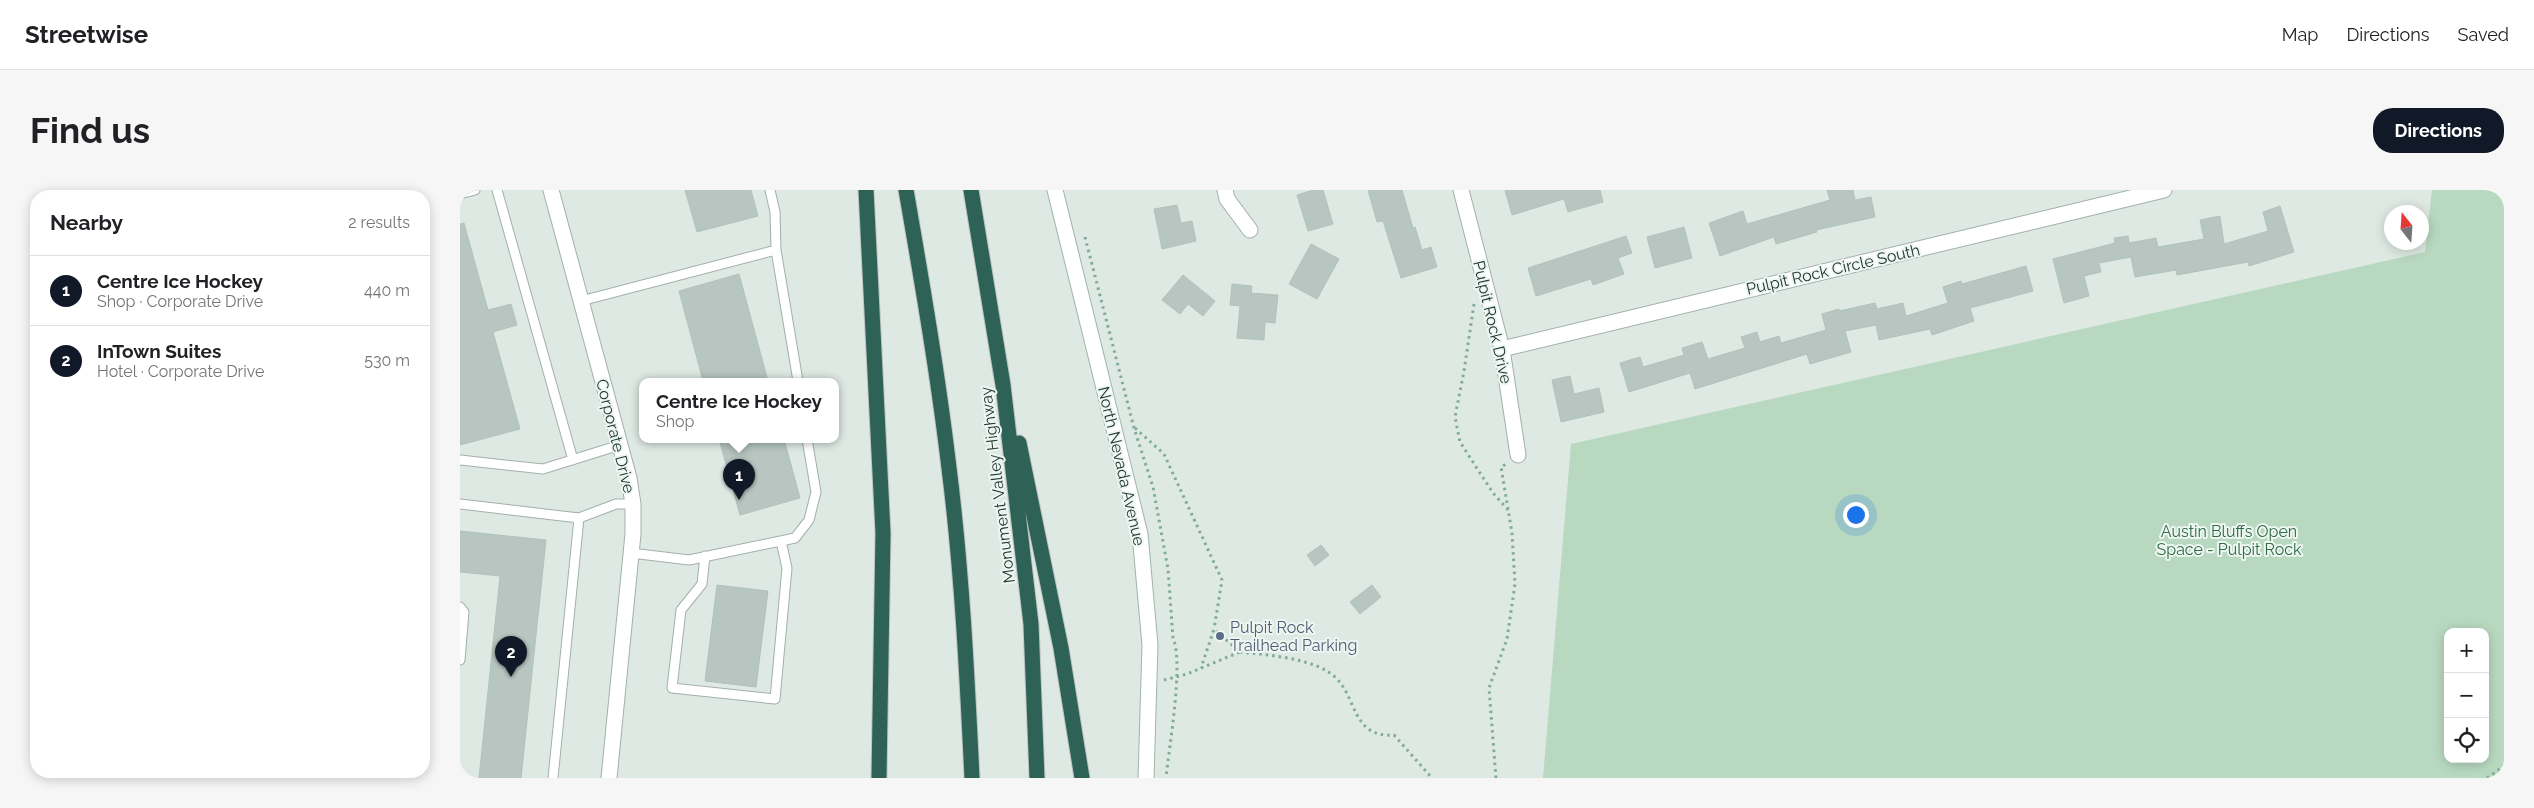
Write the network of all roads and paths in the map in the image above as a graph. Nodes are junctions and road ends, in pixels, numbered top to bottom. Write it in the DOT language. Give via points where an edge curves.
graph roads {
  1 [pos="475,190"];
  2 [pos="498,190"];
  3 [pos="551,190"];
  4 [pos="770,190"];
  5 [pos="866,190"];
  6 [pos="906,190"];
  7 [pos="971,190"];
  8 [pos="1055,190"];
  9 [pos="1225,190"];
  10 [pos="1461,190"];
  11 [pos="2164,190"];
  12 [pos="460,194"];
  13 [pos="1082,228"];
  14 [pos="1250,230"];
  15 [pos="776,250"];
  16 [pos="1474,297"];
  17 [pos="581,301"];
  18 [pos="993,319"];
  19 [pos="1502,348"];
  20 [pos="797,378"];
  21 [pos="1134,428"];
  22 [pos="808,443"];
  23 [pos="620,445"];
  24 [pos="1518,455"];
  25 [pos="460,460"];
  26 [pos="573,460"];
  27 [pos="460,504"];
  28 [pos="633,504"];
  29 [pos="1508,510"];
  30 [pos="579,518"];
  31 [pos="781,541"];
  32 [pos="631,552"];
  33 [pos="705,556"];
  34 [pos="460,607"];
  35 [pos="1214,629"];
  36 [pos="1240,652"];
  37 [pos="460,660"];
  38 [pos="1201,668"];
  39 [pos="1176,676"];
  40 [pos="1149,683"];
  41 [pos="2504,766"];
  42 [pos="553,778"];
  43 [pos="609,778"];
  44 [pos="879,778"];
  45 [pos="972,778"];
  46 [pos="1037,778"];
  47 [pos="1082,778"];
  48 [pos="1146,778"];
  49 [pos="1166,778"];
  50 [pos="1432,778"];
  51 [pos="1496,778"];
  52 [pos="2487,778"];
  1 -- 12 [label="lane"];
  2 -- 26 [label="lane"];
  3 -- 17 [label="street, Corporate Drive"];
  4 -- 15 [label="lane" via="775,212"];
  5 -- 44 [label="highway" via="883,533"];
  6 -- 45 [label="highway" via="950,469 965,631"];
  7 -- 18 [label="highway, Monument Valley Highway"];
  8 -- 40 [label="street, North Nevada Avenue" via="1140,534 1150,645"];
  9 -- 14 [label="street" via="1227,200"];
  10 -- 19 [label="street, Pulpit Rock Drive"];
  11 -- 19 [label="street, Pulpit Rock Circle South"];
  13 -- 21 [label="path"];
  15 -- 17 [label="lane"];
  15 -- 20 [label="lane"];
  16 -- 29 [label="path" via="1455,417 1460,442"];
  17 -- 23 [label="street, Corporate Drive"];
  18 -- 46 [label="highway, Monument Valley Highway" via="1031,624"];
  18 -- 47 [label="highway" via="1061,648"];
  19 -- 24 [label="street, Pulpit Rock Drive"];
  21 -- 35 [label="path" via="1164,454 1222,580"];
  21 -- 39 [label="path" via="1153,488 1168,569 1173,638 1178,648"];
  22 -- 31 [label="lane" via="816,492 809,520 795,538"];
  23 -- 26 [label="lane"];
  23 -- 28 [label="street, Corporate Drive"];
  24 -- 29 [label="path" via="1501,467"];
  25 -- 26 [label="lane" via="543,469"];
  27 -- 30 [label="lane"];
  28 -- 30 [label="lane" via="616,504"];
  28 -- 32 [label="street, Corporate Drive"];
  29 -- 51 [label="path" via="1515,584 1507,639 1489,688"];
  30 -- 42 [label="lane"];
  31 -- 33 [label="lane"];
  31 -- 33 [label="lane" via="787,568 775,699 672,688 681,610 702,584"];
  32 -- 33 [label="lane" via="689,560"];
  32 -- 43 [label="street, Corporate Drive"];
  34 -- 37 [label="lane" via="464,612"];
  35 -- 36 [label="path"];
  35 -- 38 [label="path"];
  36 -- 38 [label="path"];
  36 -- 50 [label="path" via="1278,656 1316,666 1336,678 1363,725 1384,736 1394,735"];
  38 -- 39 [label="path"];
  39 -- 40 [label="path"];
  39 -- 49 [label="path"];
  40 -- 48 [label="street, North Nevada Avenue"];
  41 -- 52 [label="path"];
}
